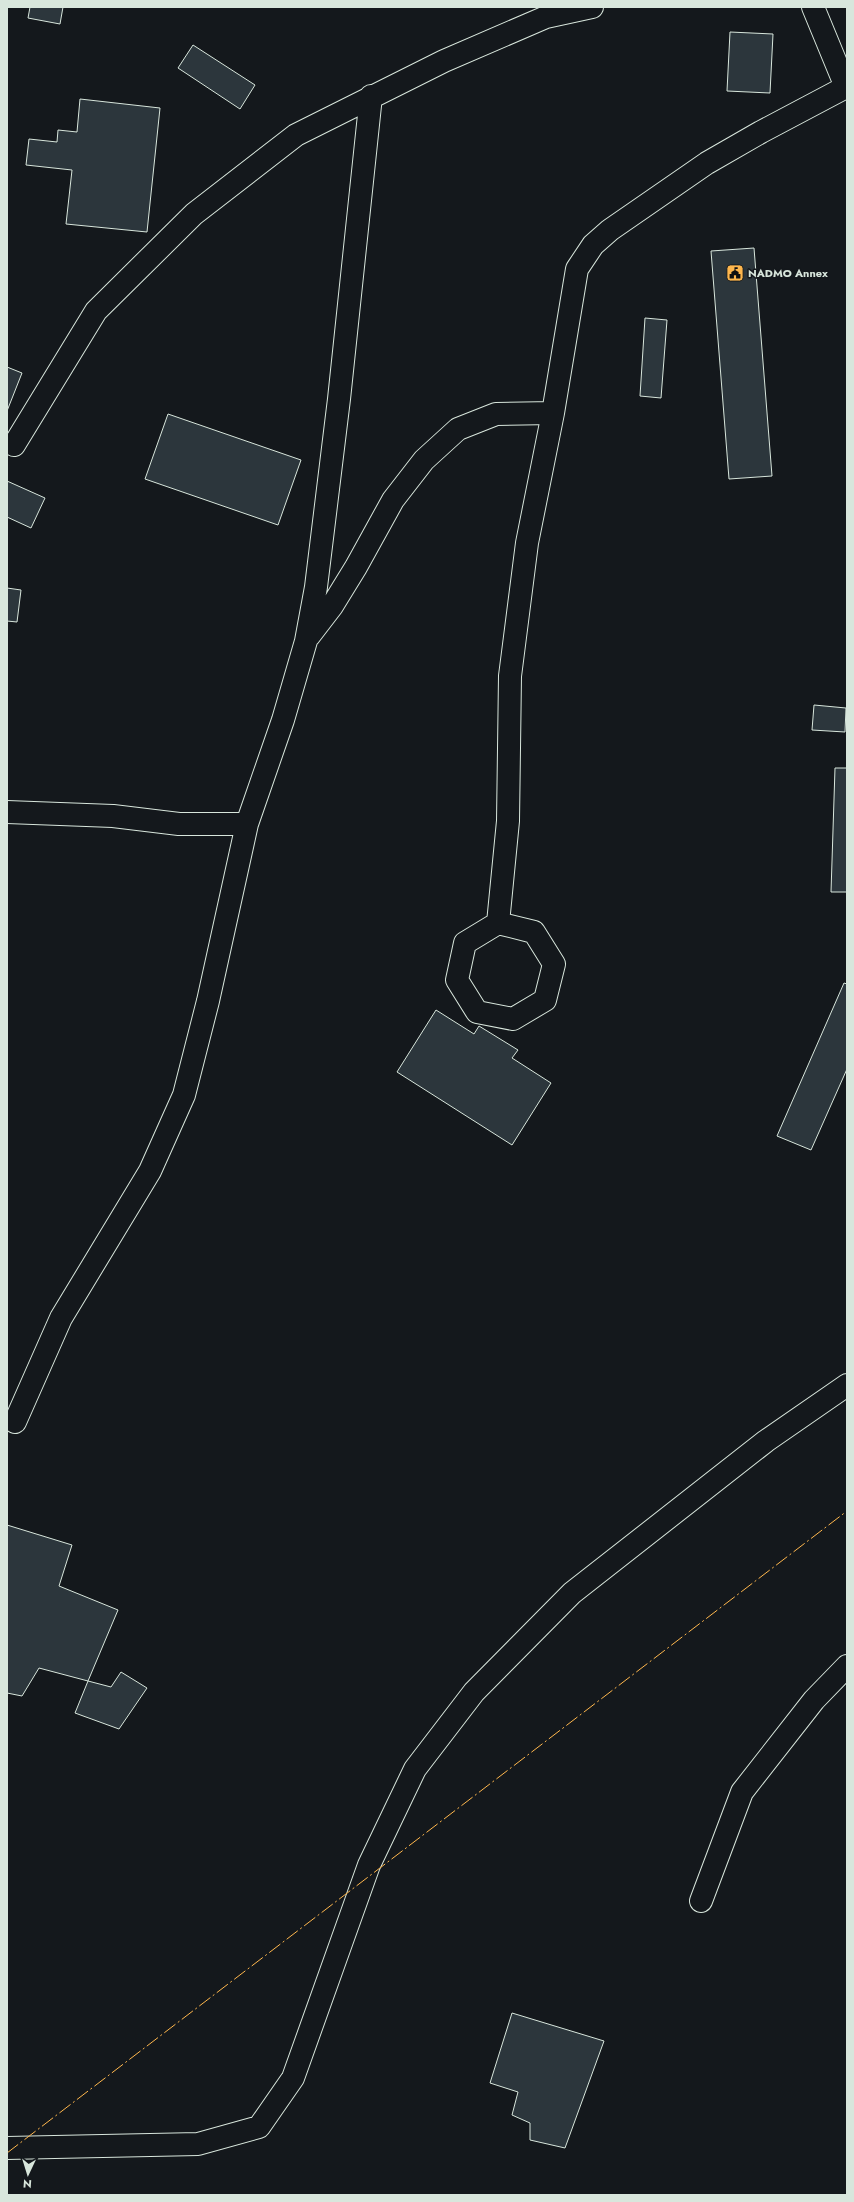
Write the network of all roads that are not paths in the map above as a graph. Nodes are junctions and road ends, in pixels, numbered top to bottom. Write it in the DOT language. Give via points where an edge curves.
graph roads {
  1 [pos="592,7"];
  2 [pos="813,7"];
  3 [pos="847,88"];
  4 [pos="371,96"];
  5 [pos="553,413"];
  6 [pos="14,445"];
  7 [pos="306,640"];
  8 [pos="7,812"];
  9 [pos="247,824"];
  10 [pos="498,923"];
  11 [pos="847,1385"];
  12 [pos="15,1422"];
  13 [pos="847,1666"];
  14 [pos="701,1901"];
  15 [pos="7,2148"];
  1 -- 4 [label="street" via="546,17"];
  2 -- 3 [label="street"];
  3 -- 5 [label="street" via="707,163 610,230 593,245 577,270"];
  4 -- 6 [label="street" via="296,135 194,214 96,311"];
  4 -- 7 [label="street" via="338,406 316,587"];
  5 -- 7 [label="street" via="496,414 458,429 424,460 393,500 336,600"];
  5 -- 10 [label="street" via="527,543 510,676 508,821"];
  7 -- 9 [label="street" via="283,720"];
  8 -- 9 [label="street" via="113,816 179,824"];
  9 -- 12 [label="street" via="184,1095 150,1171 61,1318"];
  10 -- 10 [label="street" via="465,943 457,980 477,1012 513,1020 545,1000 554,964 534,932"];
  11 -- 15 [label="street" via="766,1441 572,1593 474,1692 412,1776 368,1865 293,2078 258,2127 198,2144"];
  13 -- 14 [label="street" via="814,1700 742,1792"];
}
